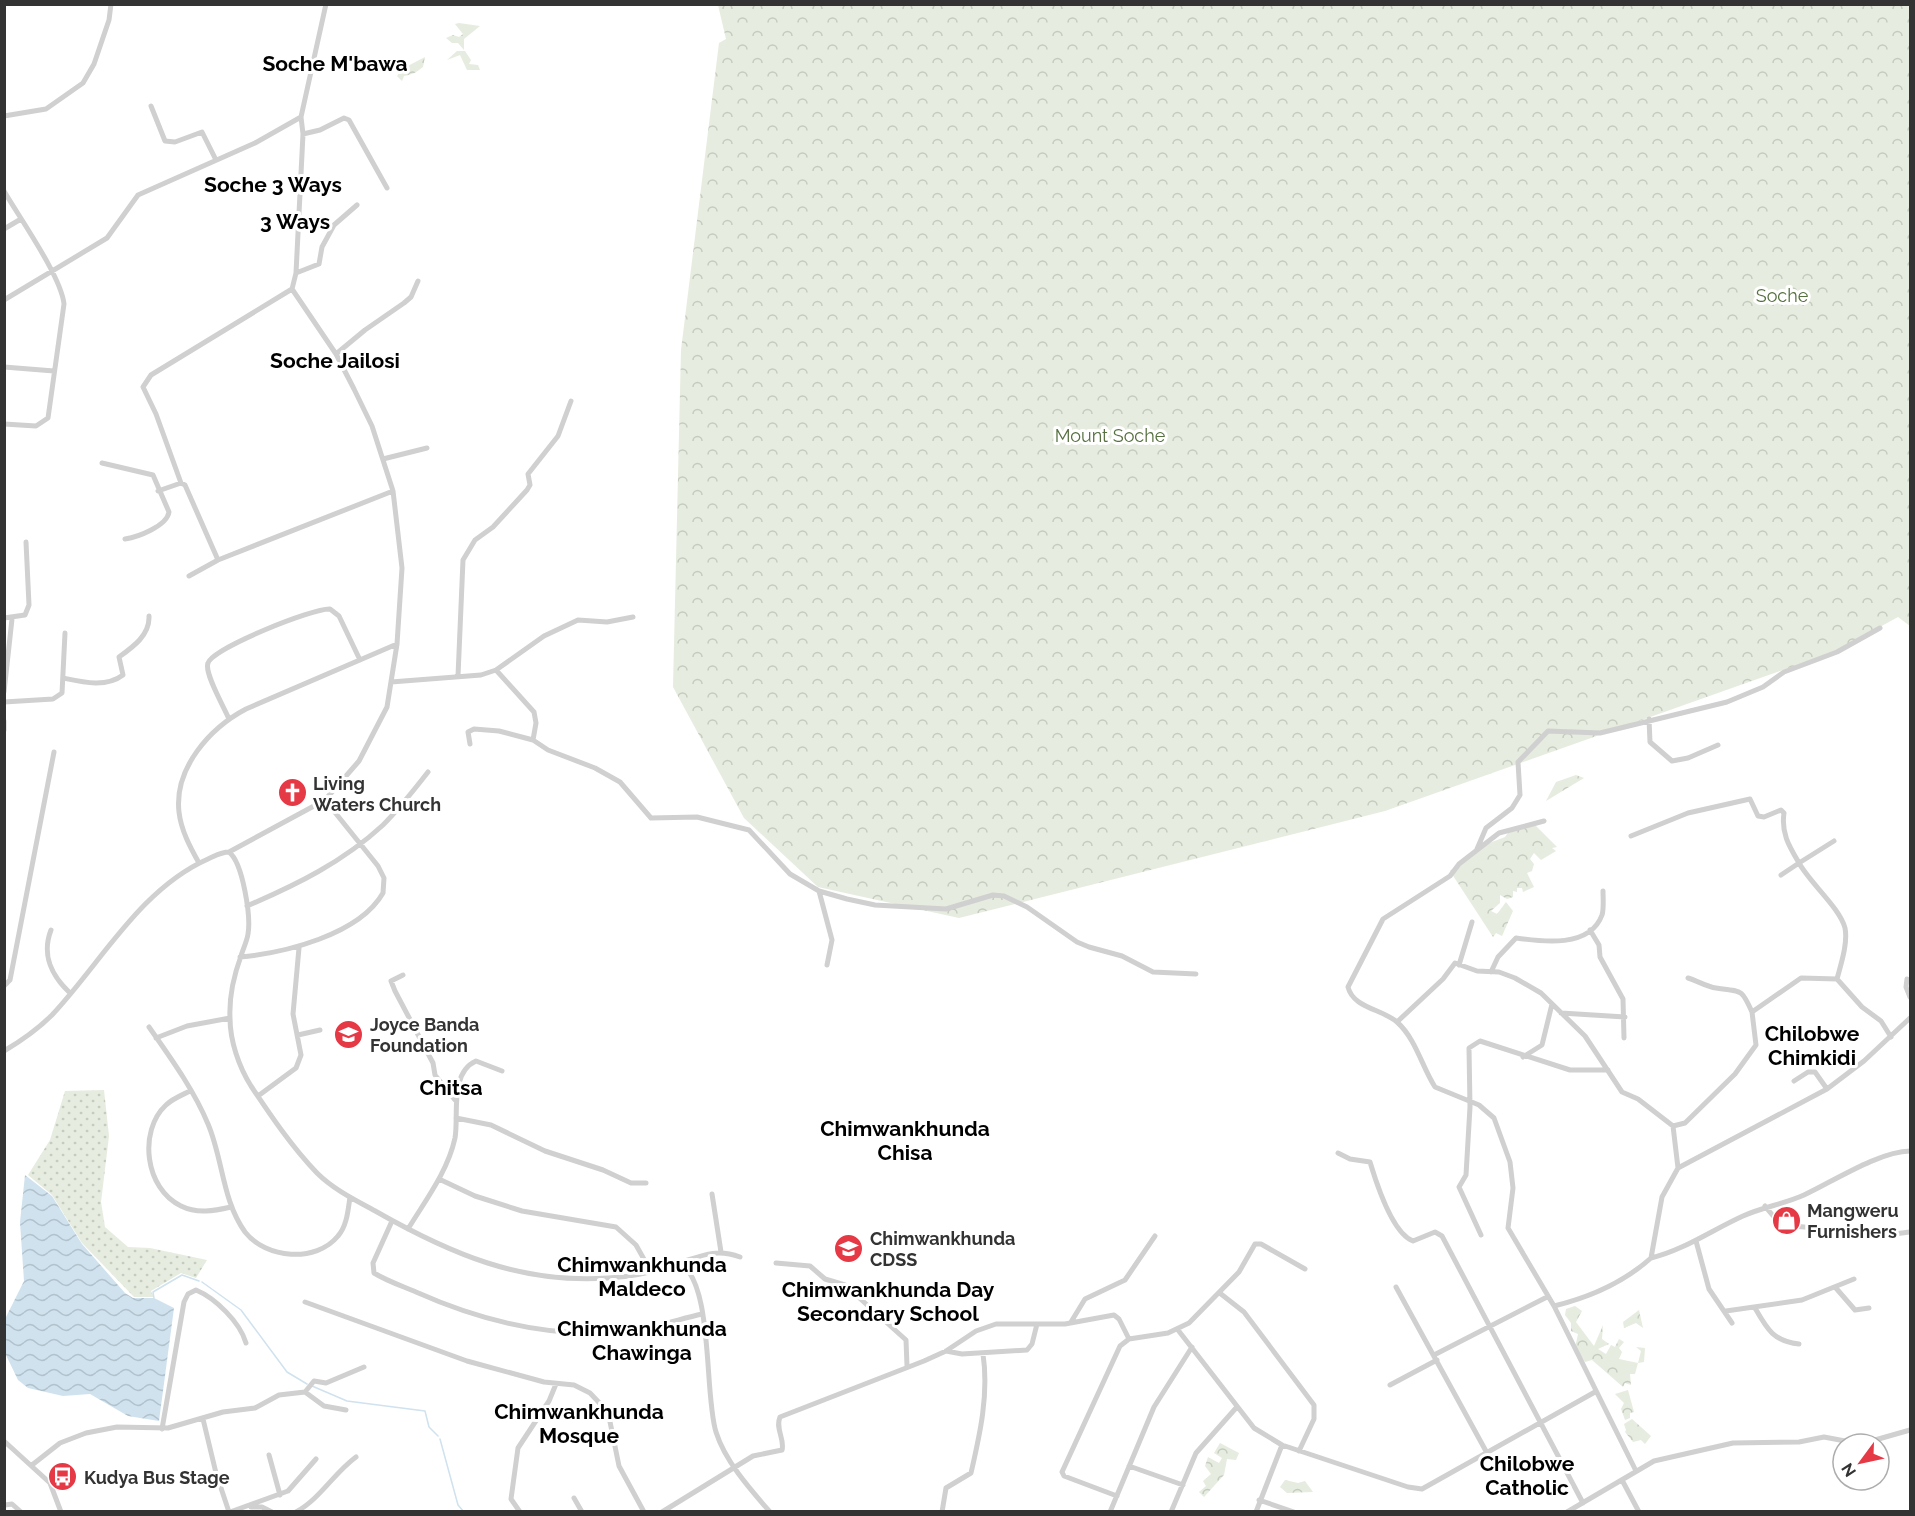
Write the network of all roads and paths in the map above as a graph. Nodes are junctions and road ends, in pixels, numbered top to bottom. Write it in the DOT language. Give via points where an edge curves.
graph roads {
  1 [pos="111,4"];
  2 [pos="326,4"];
  3 [pos="151,106"];
  4 [pos="4,116"];
  5 [pos="301,117"];
  6 [pos="303,134"];
  7 [pos="216,160"];
  8 [pos="387,188"];
  9 [pos="4,191"];
  10 [pos="357,205"];
  11 [pos="21,219"];
  12 [pos="4,229"];
  13 [pos="51,271"];
  14 [pos="296,273"];
  15 [pos="418,280"];
  16 [pos="292,289"];
  17 [pos="4,300"];
  18 [pos="336,354"];
  19 [pos="4,367"];
  20 [pos="54,371"];
  21 [pos="571,401"];
  22 [pos="4,424"];
  23 [pos="427,448"];
  24 [pos="383,459"];
  25 [pos="102,463"];
  26 [pos="181,483"];
  27 [pos="393,490"];
  28 [pos="158,491"];
  29 [pos="125,539"];
  30 [pos="26,542"];
  31 [pos="218,560"];
  32 [pos="189,576"];
  33 [pos="149,616"];
  34 [pos="633,617"];
  35 [pos="4,618"];
  36 [pos="12,619"];
  37 [pos="1880,628"];
  38 [pos="65,633"];
  39 [pos="397,644"];
  40 [pos="360,660"];
  41 [pos="496,670"];
  42 [pos="458,676"];
  43 [pos="63,678"];
  44 [pos="391,682"];
  45 [pos="4,692"];
  46 [pos="4,702"];
  47 [pos="229,718"];
  48 [pos="1649,719"];
  49 [pos="4,721"];
  50 [pos="4,730"];
  51 [pos="533,740"];
  52 [pos="470,744"];
  53 [pos="1718,744"];
  54 [pos="54,752"];
  55 [pos="428,772"];
  56 [pos="325,800"];
  57 [pos="1544,821"];
  58 [pos="1631,836"];
  59 [pos="1834,841"];
  60 [pos="361,844"];
  61 [pos="1477,850"];
  62 [pos="229,852"];
  63 [pos="199,863"];
  64 [pos="1799,863"];
  65 [pos="1781,875"];
  66 [pos="819,891"];
  67 [pos="1603,891"];
  68 [pos="247,906"];
  69 [pos="1473,922"];
  70 [pos="51,930"];
  71 [pos="1590,930"];
  72 [pos="299,948"];
  73 [pos="240,957"];
  74 [pos="827,965"];
  75 [pos="1459,965"];
  76 [pos="1491,972"];
  77 [pos="1196,974"];
  78 [pos="403,975"];
  79 [pos="1688,978"];
  80 [pos="1838,979"];
  81 [pos="1907,980"];
  82 [pos="4,986"];
  83 [pos="70,993"];
  84 [pos="1911,997"];
  85 [pos="1552,1004"];
  86 [pos="1752,1012"];
  87 [pos="1562,1013"];
  88 [pos="1624,1017"];
  89 [pos="1911,1017"];
  90 [pos="230,1018"];
  91 [pos="1397,1022"];
  92 [pos="149,1027"];
  93 [pos="320,1030"];
  94 [pos="298,1035"];
  95 [pos="1891,1037"];
  96 [pos="156,1038"];
  97 [pos="1624,1038"];
  98 [pos="4,1052"];
  99 [pos="1523,1057"];
  100 [pos="1608,1070"];
  101 [pos="502,1071"];
  102 [pos="1794,1081"];
  103 [pos="1827,1089"];
  104 [pos="190,1090"];
  105 [pos="258,1096"];
  106 [pos="455,1100"];
  107 [pos="1468,1100"];
  108 [pos="456,1118"];
  109 [pos="1672,1126"];
  110 [pos="1911,1151"];
  111 [pos="1338,1153"];
  112 [pos="1678,1168"];
  113 [pos="439,1179"];
  114 [pos="646,1183"];
  115 [pos="712,1194"];
  116 [pos="350,1197"];
  117 [pos="1765,1206"];
  118 [pos="231,1207"];
  119 [pos="392,1221"];
  120 [pos="408,1229"];
  121 [pos="1911,1232"];
  122 [pos="1481,1235"];
  123 [pos="1155,1236"];
  124 [pos="1696,1241"];
  125 [pos="721,1252"];
  126 [pos="740,1257"];
  127 [pos="1651,1258"];
  128 [pos="680,1263"];
  129 [pos="776,1263"];
  130 [pos="1305,1269"];
  131 [pos="650,1270"];
  132 [pos="1854,1279"];
  133 [pos="1396,1287"];
  134 [pos="1835,1287"];
  135 [pos="1221,1294"];
  136 [pos="1547,1297"];
  137 [pos="305,1302"];
  138 [pos="1554,1306"];
  139 [pos="1755,1308"];
  140 [pos="1869,1308"];
  141 [pos="1726,1311"];
  142 [pos="702,1314"];
  143 [pos="1071,1322"];
  144 [pos="1732,1323"];
  145 [pos="1037,1324"];
  146 [pos="1491,1325"];
  147 [pos="1178,1330"];
  148 [pos="1129,1339"];
  149 [pos="246,1343"];
  150 [pos="1799,1344"];
  151 [pos="1192,1347"];
  152 [pos="946,1351"];
  153 [pos="983,1354"];
  154 [pos="1436,1358"];
  155 [pos="907,1366"];
  156 [pos="364,1367"];
  157 [pos="556,1384"];
  158 [pos="1390,1384"];
  159 [pos="305,1392"];
  160 [pos="1595,1392"];
  161 [pos="1236,1408"];
  162 [pos="346,1410"];
  163 [pos="203,1419"];
  164 [pos="1539,1424"];
  165 [pos="162,1429"];
  166 [pos="1911,1431"];
  167 [pos="4,1442"];
  168 [pos="1282,1445"];
  169 [pos="1299,1451"];
  170 [pos="1487,1453"];
  171 [pos="269,1455"];
  172 [pos="356,1457"];
  173 [pos="316,1459"];
  174 [pos="32,1465"];
  175 [pos="1129,1466"];
  176 [pos="735,1467"];
  177 [pos="1636,1471"];
  178 [pos="1622,1480"];
  179 [pos="1183,1485"];
  180 [pos="280,1495"];
  181 [pos="1117,1496"];
  182 [pos="574,1498"];
  183 [pos="1260,1500"];
  184 [pos="1583,1503"];
  185 [pos="4,1504"];
  186 [pos="246,1507"];
  187 [pos="21,1512"];
  188 [pos="61,1512"];
  189 [pos="230,1512"];
  190 [pos="272,1512"];
  191 [pos="296,1512"];
  192 [pos="520,1512"];
  193 [pos="582,1512"];
  194 [pos="644,1512"];
  195 [pos="662,1512"];
  196 [pos="770,1512"];
  197 [pos="942,1512"];
  198 [pos="1110,1512"];
  199 [pos="1171,1512"];
  200 [pos="1256,1512"];
  201 [pos="1294,1512"];
  202 [pos="1567,1512"];
  203 [pos="1639,1512"];
  1 -- 4 [label="street" via="110,20 83,83 46,109"];
  2 -- 5 [label="street"];
  3 -- 7 [label="street" via="165,141 175,142 202,132"];
  5 -- 6 [label="street"];
  5 -- 7 [label="street"];
  6 -- 8 [label="street" via="344,118 349,120"];
  6 -- 14 [label="street"];
  7 -- 13 [label="street" via="138,195 107,238"];
  9 -- 11 [label="street"];
  10 -- 14 [label="street" via="334,225 322,247 319,264"];
  11 -- 12 [label="street"];
  11 -- 13 [label="street"];
  13 -- 17 [label="street"];
  13 -- 20 [label="street" via="64,304"];
  14 -- 16 [label="street"];
  15 -- 18 [label="street" via="411,297"];
  16 -- 18 [label="street"];
  16 -- 26 [label="street" via="145,382 143,387"];
  18 -- 24 [label="street" via="372,426"];
  19 -- 20 [label="street"];
  20 -- 22 [label="street" via="48,418 36,426"];
  21 -- 42 [label="street" via="558,436 528,474 527,490 493,527 475,540 463,560"];
  23 -- 24 [label="street"];
  24 -- 27 [label="street"];
  25 -- 28 [label="street" via="148,472 153,475"];
  26 -- 28 [label="street"];
  26 -- 31 [label="street"];
  27 -- 31 [label="street"];
  27 -- 39 [label="street" via="402,568"];
  28 -- 29 [label="street" via="169,516 147,531"];
  30 -- 36 [label="street" via="29,605 25,615"];
  31 -- 32 [label="street"];
  33 -- 43 [label="street" via="143,636 119,657 123,675 117,680"];
  34 -- 41 [label="street" via="607,622 578,620 544,636"];
  35 -- 36 [label="street"];
  36 -- 45 [label="street"];
  37 -- 48 [label="street" via="1731,700"];
  38 -- 43 [label="street"];
  39 -- 40 [label="street"];
  39 -- 44 [label="street"];
  40 -- 47 [label="street"];
  40 -- 47 [label="street" via="339,616 330,609 300,616 228,647 211,657 207,672"];
  41 -- 42 [label="street"];
  41 -- 51 [label="street" via="534,712"];
  42 -- 44 [label="street"];
  43 -- 46 [label="street" via="62,693 53,699"];
  44 -- 56 [label="street" via="387,707 376,732 359,761"];
  47 -- 63 [label="street" via="202,746 182,780 179,811 185,837"];
  48 -- 53 [label="street" via="1650,742 1672,761"];
  48 -- 61 [label="street" via="1600,732 1548,731 1518,762 1520,795 1512,808 1486,828"];
  49 -- 50 [label="street"];
  51 -- 52 [label="street" via="474,729 468,732"];
  51 -- 66 [label="street" via="616,779 651,818 697,817 749,830 790,874"];
  54 -- 82 [label="street" via="10,980"];
  55 -- 60 [label="street" via="383,825"];
  56 -- 60 [label="street"];
  56 -- 62 [label="street"];
  57 -- 61 [label="street" via="1499,833"];
  58 -- 64 [label="street" via="1688,813 1750,799 1758,816 1781,810 1784,813 1784,836"];
  59 -- 64 [label="street"];
  60 -- 68 [label="street" via="302,881"];
  60 -- 72 [label="street" via="384,878 380,899 338,930"];
  61 -- 91 [label="street" via="1450,876 1383,919 1349,981 1353,999"];
  62 -- 63 [label="street"];
  62 -- 68 [label="street" via="235,858"];
  63 -- 83 [label="street" via="173,879 142,910"];
  64 -- 65 [label="street"];
  64 -- 80 [label="street" via="1844,925"];
  66 -- 74 [label="street" via="832,940"];
  66 -- 77 [label="street" via="862,903 927,909 957,908 993,895 1004,896 1089,947 1122,956 1153,972"];
  67 -- 71 [label="street" via="1602,915"];
  68 -- 73 [label="street" via="248,935"];
  69 -- 75 [label="street"];
  70 -- 83 [label="street" via="48,953 53,976"];
  71 -- 76 [label="street" via="1569,940 1516,938 1498,957"];
  71 -- 88 [label="street" via="1623,999"];
  72 -- 73 [label="street"];
  72 -- 94 [label="street" via="293,1003"];
  73 -- 90 [label="street"];
  75 -- 76 [label="street"];
  75 -- 91 [label="street" via="1453,965 1443,980"];
  76 -- 85 [label="street" via="1515,978"];
  78 -- 106 [label="street" via="391,981 395,991 433,1063 435,1075"];
  79 -- 86 [label="street" via="1738,991 1745,996"];
  80 -- 86 [label="street" via="1801,978"];
  80 -- 95 [label="street" via="1862,1007 1881,1021"];
  81 -- 84 [label="street"];
  83 -- 98 [label="street" via="26,1038"];
  85 -- 87 [label="street"];
  85 -- 99 [label="street" via="1542,1045"];
  86 -- 109 [label="street" via="1756,1045 1745,1062 1685,1123"];
  87 -- 88 [label="street"];
  87 -- 100 [label="street" via="1586,1036"];
  88 -- 97 [label="street"];
  89 -- 95 [label="street"];
  90 -- 96 [label="street" via="187,1026"];
  90 -- 105 [label="street" via="242,1070"];
  91 -- 107 [label="street" via="1436,1088"];
  92 -- 96 [label="street"];
  93 -- 94 [label="street"];
  94 -- 105 [label="street" via="301,1055 296,1068"];
  95 -- 103 [label="street"];
  96 -- 104 [label="street"];
  99 -- 100 [label="street" via="1579,1072"];
  99 -- 107 [label="street" via="1480,1041 1472,1045 1468,1052"];
  100 -- 109 [label="street" via="1624,1094 1638,1099"];
  101 -- 106 [label="street" via="473,1061"];
  102 -- 103 [label="street" via="1815,1072"];
  103 -- 112 [label="street"];
  104 -- 118 [label="street" via="208,1125"];
  104 -- 118 [label="street" via="165,1105 151,1127 148,1146 157,1181 164,1193 182,1207 207,1211"];
  105 -- 116 [label="street" via="317,1172"];
  106 -- 108 [label="street"];
  107 -- 122 [label="street" via="1466,1175 1459,1187"];
  107 -- 136 [label="street" via="1488,1111 1500,1130 1512,1179 1507,1225"];
  108 -- 113 [label="street" via="452,1150"];
  108 -- 114 [label="street" via="492,1125 545,1151 631,1183"];
  109 -- 112 [label="street"];
  110 -- 117 [label="street" via="1857,1168 1792,1199"];
  111 -- 146 [label="street" via="1370,1162 1385,1203 1410,1240 1439,1233"];
  112 -- 127 [label="street" via="1662,1197"];
  113 -- 120 [label="street"];
  113 -- 131 [label="street" via="522,1211 616,1227 636,1245"];
  115 -- 125 [label="street"];
  116 -- 118 [label="street" via="339,1235 325,1248 300,1255 258,1244"];
  116 -- 119 [label="street"];
  117 -- 121 [label="street" via="1787,1227 1813,1228 1830,1235 1871,1238"];
  117 -- 124 [label="street"];
  119 -- 120 [label="street"];
  119 -- 142 [label="street" via="373,1263 374,1273 481,1316 521,1327 604,1333 638,1330"];
  120 -- 131 [label="street" via="465,1257 529,1273 609,1278"];
  123 -- 143 [label="street" via="1125,1280 1085,1299"];
  124 -- 127 [label="street"];
  124 -- 141 [label="street" via="1709,1289"];
  125 -- 126 [label="street"];
  125 -- 128 [label="street"];
  127 -- 138 [label="street" via="1627,1278 1587,1298"];
  128 -- 131 [label="street"];
  128 -- 142 [label="street" via="694,1282"];
  129 -- 155 [label="street" via="810,1266 825,1279 848,1286 906,1340"];
  130 -- 135 [label="street" via="1255,1244"];
  132 -- 134 [label="street"];
  133 -- 154 [label="street"];
  134 -- 139 [label="street" via="1802,1300"];
  134 -- 140 [label="street" via="1855,1310"];
  135 -- 147 [label="street"];
  135 -- 169 [label="street" via="1244,1312 1314,1405 1314,1419"];
  136 -- 138 [label="street"];
  136 -- 146 [label="street"];
  137 -- 157 [label="street" via="434,1350"];
  138 -- 160 [label="street"];
  139 -- 141 [label="street"];
  139 -- 150 [label="street" via="1772,1336"];
  141 -- 144 [label="street"];
  142 -- 176 [label="street" via="713,1422 720,1444"];
  143 -- 145 [label="street"];
  143 -- 148 [label="street" via="1116,1316"];
  145 -- 152 [label="street" via="996,1324 976,1331"];
  145 -- 153 [label="street" via="1027,1350"];
  146 -- 154 [label="street"];
  146 -- 164 [label="street"];
  147 -- 148 [label="street"];
  147 -- 151 [label="street"];
  148 -- 181 [label="street" via="1118,1349 1062,1472"];
  149 -- 165 [label="street" via="243,1333 208,1296 196,1290 188,1294"];
  151 -- 161 [label="street"];
  151 -- 175 [label="street" via="1158,1399"];
  152 -- 153 [label="street"];
  152 -- 155 [label="street"];
  153 -- 197 [label="street" via="985,1399 971,1473 946,1488"];
  154 -- 158 [label="street"];
  154 -- 170 [label="street"];
  155 -- 176 [label="street" via="780,1417 778,1430 784,1449 760,1453"];
  156 -- 159 [label="street" via="330,1382 314,1381"];
  157 -- 192 [label="street" via="518,1448 511,1498"];
  157 -- 194 [label="street" via="580,1388 601,1402 608,1412 619,1466"];
  159 -- 162 [label="street" via="324,1406"];
  159 -- 163 [label="street" via="279,1395 255,1408"];
  160 -- 164 [label="street"];
  160 -- 177 [label="street"];
  161 -- 168 [label="street" via="1254,1428"];
  161 -- 179 [label="street" via="1196,1454"];
  163 -- 165 [label="street"];
  163 -- 189 [label="street" via="217,1479"];
  164 -- 170 [label="street"];
  164 -- 184 [label="street"];
  165 -- 174 [label="street" via="117,1427 86,1433 60,1443"];
  166 -- 177 [label="street" via="1861,1444 1824,1437 1799,1442 1733,1443 1654,1461"];
  167 -- 174 [label="street"];
  168 -- 169 [label="street"];
  168 -- 183 [label="street"];
  169 -- 170 [label="street" via="1422,1489"];
  171 -- 180 [label="street"];
  172 -- 191 [label="street"];
  173 -- 180 [label="street" via="295,1485"];
  174 -- 188 [label="street" via="51,1483"];
  175 -- 179 [label="street"];
  175 -- 181 [label="street"];
  176 -- 195 [label="street"];
  176 -- 196 [label="street"];
  177 -- 178 [label="street"];
  178 -- 184 [label="street"];
  178 -- 203 [label="street"];
  179 -- 199 [label="street"];
  180 -- 186 [label="street"];
  181 -- 198 [label="street"];
  182 -- 193 [label="street"];
  183 -- 200 [label="street"];
  183 -- 201 [label="street"];
  184 -- 202 [label="street"];
  185 -- 187 [label="street" via="12,1504"];
  186 -- 189 [label="street"];
  186 -- 190 [label="street" via="262,1507"];
}
